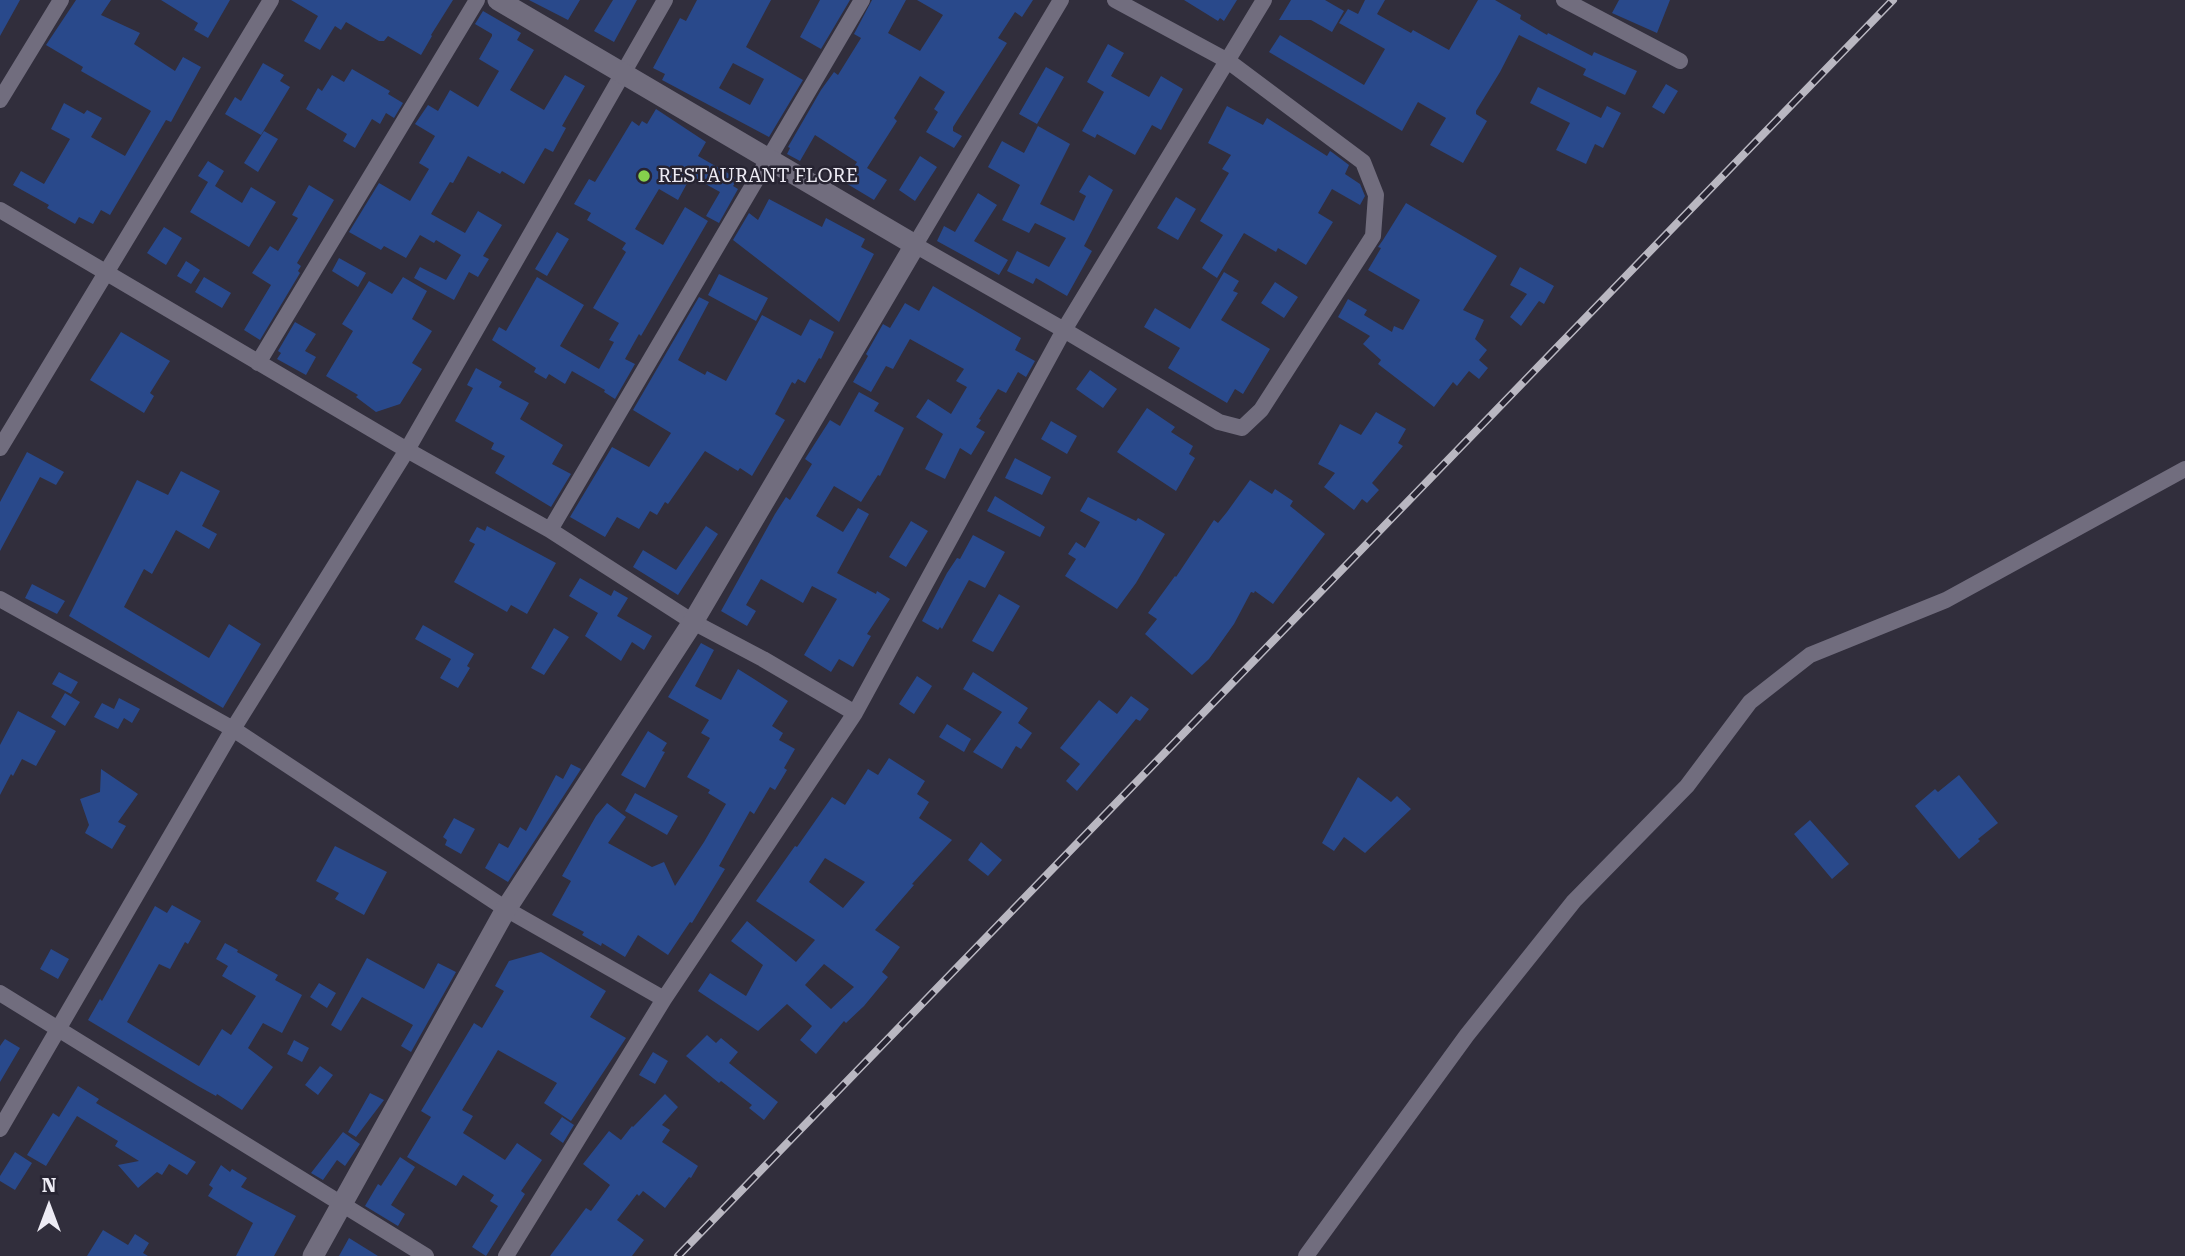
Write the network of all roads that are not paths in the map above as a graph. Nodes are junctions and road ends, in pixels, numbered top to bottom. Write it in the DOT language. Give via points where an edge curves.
graph roads {
  1 [pos="61,0"];
  2 [pos="271,0"];
  3 [pos="477,0"];
  4 [pos="498,0"];
  5 [pos="664,0"];
  6 [pos="862,0"];
  7 [pos="1061,0"];
  8 [pos="1115,0"];
  9 [pos="1264,0"];
  10 [pos="1564,0"];
  11 [pos="1228,61"];
  12 [pos="1680,61"];
  13 [pos="623,74"];
  14 [pos="0,100"];
  15 [pos="768,159"];
  16 [pos="0,210"];
  17 [pos="915,245"];
  18 [pos="107,273"];
  19 [pos="1065,330"];
  20 [pos="258,363"];
  21 [pos="0,448"];
  22 [pos="407,450"];
  23 [pos="2185,469"];
  24 [pos="551,530"];
  25 [pos="0,599"];
  26 [pos="693,622"];
  27 [pos="855,713"];
  28 [pos="233,729"];
  29 [pos="506,909"];
  30 [pos="0,993"];
  31 [pos="664,999"];
  32 [pos="57,1029"];
  33 [pos="0,1129"];
  34 [pos="343,1205"];
  35 [pos="313,1256"];
  36 [pos="426,1256"];
  37 [pos="506,1256"];
  38 [pos="1306,1256"];
  1 -- 14 [label="street"];
  2 -- 18 [label="street"];
  3 -- 20 [label="street"];
  4 -- 13 [label="street"];
  5 -- 13 [label="street"];
  6 -- 15 [label="street"];
  7 -- 17 [label="street"];
  8 -- 11 [label="street"];
  9 -- 11 [label="street"];
  10 -- 12 [label="street"];
  11 -- 19 [label="street"];
  11 -- 19 [label="street" via="1363,162 1376,195 1373,236 1261,410 1242,428 1219,422"];
  13 -- 15 [label="street"];
  13 -- 22 [label="street"];
  15 -- 17 [label="street"];
  15 -- 24 [label="street"];
  16 -- 18 [label="street"];
  17 -- 19 [label="street"];
  17 -- 26 [label="street"];
  18 -- 20 [label="street"];
  18 -- 21 [label="street"];
  19 -- 27 [label="street"];
  20 -- 22 [label="street"];
  22 -- 24 [label="street"];
  22 -- 28 [label="street"];
  23 -- 38 [label="street" via="1946,600 1810,655 1750,702 1687,786 1574,901 1467,1035"];
  24 -- 26 [label="street"];
  25 -- 28 [label="street"];
  26 -- 27 [label="street"];
  26 -- 29 [label="street"];
  27 -- 31 [label="street"];
  28 -- 29 [label="street"];
  28 -- 32 [label="street"];
  29 -- 31 [label="street"];
  29 -- 34 [label="street"];
  30 -- 32 [label="street"];
  31 -- 37 [label="street"];
  32 -- 33 [label="street"];
  32 -- 34 [label="street"];
  34 -- 35 [label="street"];
  34 -- 36 [label="street"];
}
